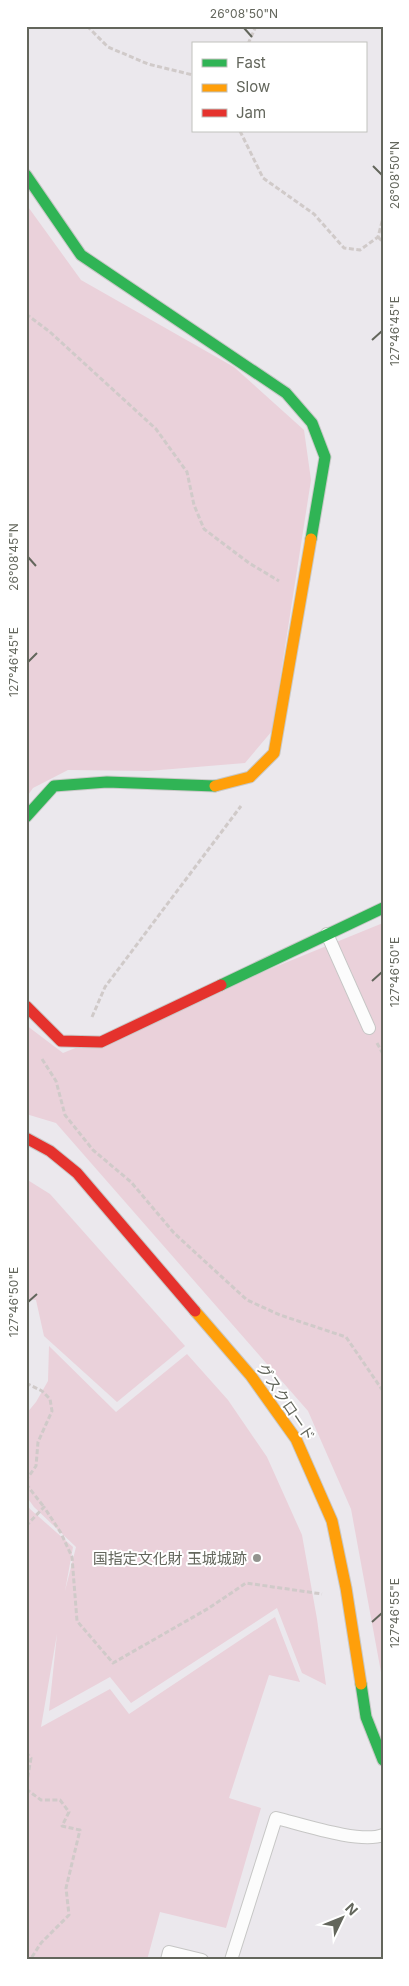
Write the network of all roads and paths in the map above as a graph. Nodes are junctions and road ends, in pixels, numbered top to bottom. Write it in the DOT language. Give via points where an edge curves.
graph roads {
  1 [pos="88,26"];
  2 [pos="256,26"];
  3 [pos="249,42"];
  4 [pos="192,75"];
  5 [pos="240,132"];
  6 [pos="26,175"];
  7 [pos="383,218"];
  8 [pos="378,237"];
  9 [pos="383,242"];
  10 [pos="26,314"];
  11 [pos="301,598"];
  12 [pos="242,805"];
  13 [pos="26,817"];
  14 [pos="383,908"];
  15 [pos="327,934"];
  16 [pos="26,1006"];
  17 [pos="369,1028"];
  18 [pos="82,1042"];
  19 [pos="38,1054"];
  20 [pos="26,1138"];
  21 [pos="26,1383"];
  22 [pos="383,1391"];
  23 [pos="26,1480"];
  24 [pos="26,1484"];
  25 [pos="44,1507"];
  26 [pos="26,1526"];
  27 [pos="346,1588"];
  28 [pos="26,1752"];
  29 [pos="383,1760"];
  30 [pos="26,1788"];
  31 [pos="383,1835"];
  32 [pos="30,1960"];
  33 [pos="167,1960"];
  34 [pos="202,1960"];
  35 [pos="230,1960"];
  1 -- 4 [label="path" via="108,47 148,64"];
  2 -- 3 [label="path"];
  5 -- 8 [label="path" via="262,178 314,214 344,248 360,250"];
  6 -- 11 [label="street" via="81,255 286,393 312,423 325,457"];
  7 -- 8 [label="path"];
  8 -- 9 [label="path"];
  10 -- 11 [label="path" via="156,429 187,472 194,505 204,529"];
  11 -- 13 [label="street" via="274,754 250,777 219,786 107,782 54,786"];
  12 -- 18 [label="path" via="105,987"];
  14 -- 15 [label="street"];
  15 -- 17 [label="lane"];
  15 -- 18 [label="street" via="102,1042"];
  16 -- 18 [label="street" via="61,1041"];
  19 -- 22 [label="path" via="56,1082 65,1115 93,1150 131,1182 174,1233 247,1300 280,1315 346,1336"];
  20 -- 27 [label="street, グスクロード" via="77,1172 273,1404 296,1439 332,1521"];
  21 -- 23 [label="path" via="50,1399 52,1411 38,1442 36,1466"];
  24 -- 25 [label="path"];
  25 -- 26 [label="path"];
  25 -- 27 [label="path" via="72,1557 77,1621 113,1663 246,1583 321,1595"];
  27 -- 29 [label="street, グスクロード" via="366,1717"];
  28 -- 30 [label="path" via="31,1758"];
  30 -- 32 [label="path" via="41,1800 60,1800 69,1812 62,1826 80,1830 66,1888 69,1914 41,1943"];
  31 -- 35 [label="lane" via="352,1836 276,1818"];
  33 -- 34 [label="lane" via="169,1952"];
}
